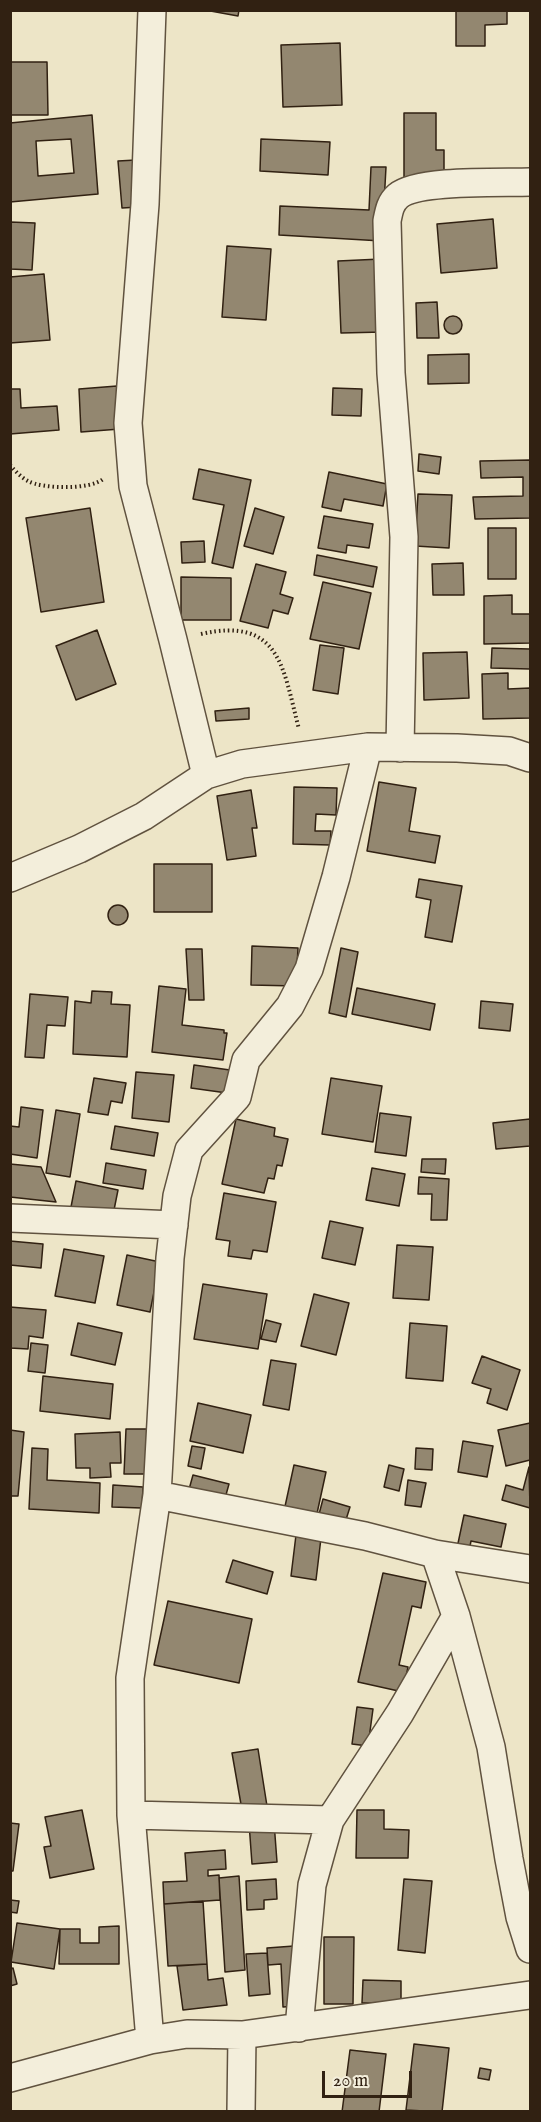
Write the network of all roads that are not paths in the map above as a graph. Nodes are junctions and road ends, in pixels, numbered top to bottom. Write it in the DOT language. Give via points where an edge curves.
graph roads {
  1 [pos="152,10"];
  2 [pos="531,182"];
  3 [pos="368,747"];
  4 [pos="400,748"];
  5 [pos="531,759"];
  6 [pos="206,775"];
  7 [pos="10,878"];
  8 [pos="10,1218"];
  9 [pos="174,1225"];
  10 [pos="157,1495"];
  11 [pos="435,1554"];
  12 [pos="531,1569"];
  13 [pos="456,1616"];
  14 [pos="131,1815"];
  15 [pos="330,1820"];
  16 [pos="531,1948"];
  17 [pos="531,1995"];
  18 [pos="299,2028"];
  19 [pos="242,2035"];
  20 [pos="150,2040"];
  21 [pos="10,2078"];
  22 [pos="241,2112"];
  1 -- 6 [label="street" via="145,204 128,423 129,455 140,518"];
  2 -- 4 [label="street" via="413,188 390,205 387,221 391,374 404,537"];
  3 -- 4 [label="street"];
  3 -- 6 [label="street" via="242,764"];
  3 -- 9 [label="street" via="309,969 290,1006 246,1060 237,1097 189,1150"];
  4 -- 5 [label="street" via="509,751"];
  6 -- 7 [label="street" via="144,816"];
  8 -- 9 [label="street"];
  9 -- 10 [label="street"];
  10 -- 11 [label="street" via="365,1536"];
  10 -- 14 [label="street" via="130,1678"];
  11 -- 12 [label="street"];
  11 -- 13 [label="street"];
  13 -- 15 [label="street" via="400,1713"];
  13 -- 16 [label="street" via="491,1747 520,1917"];
  14 -- 15 [label="street"];
  14 -- 20 [label="street"];
  15 -- 18 [label="street" via="312,1885"];
  17 -- 18 [label="street"];
  18 -- 19 [label="street"];
  19 -- 20 [label="street" via="187,2034"];
  19 -- 22 [label="street"];
  20 -- 21 [label="street"];
}
